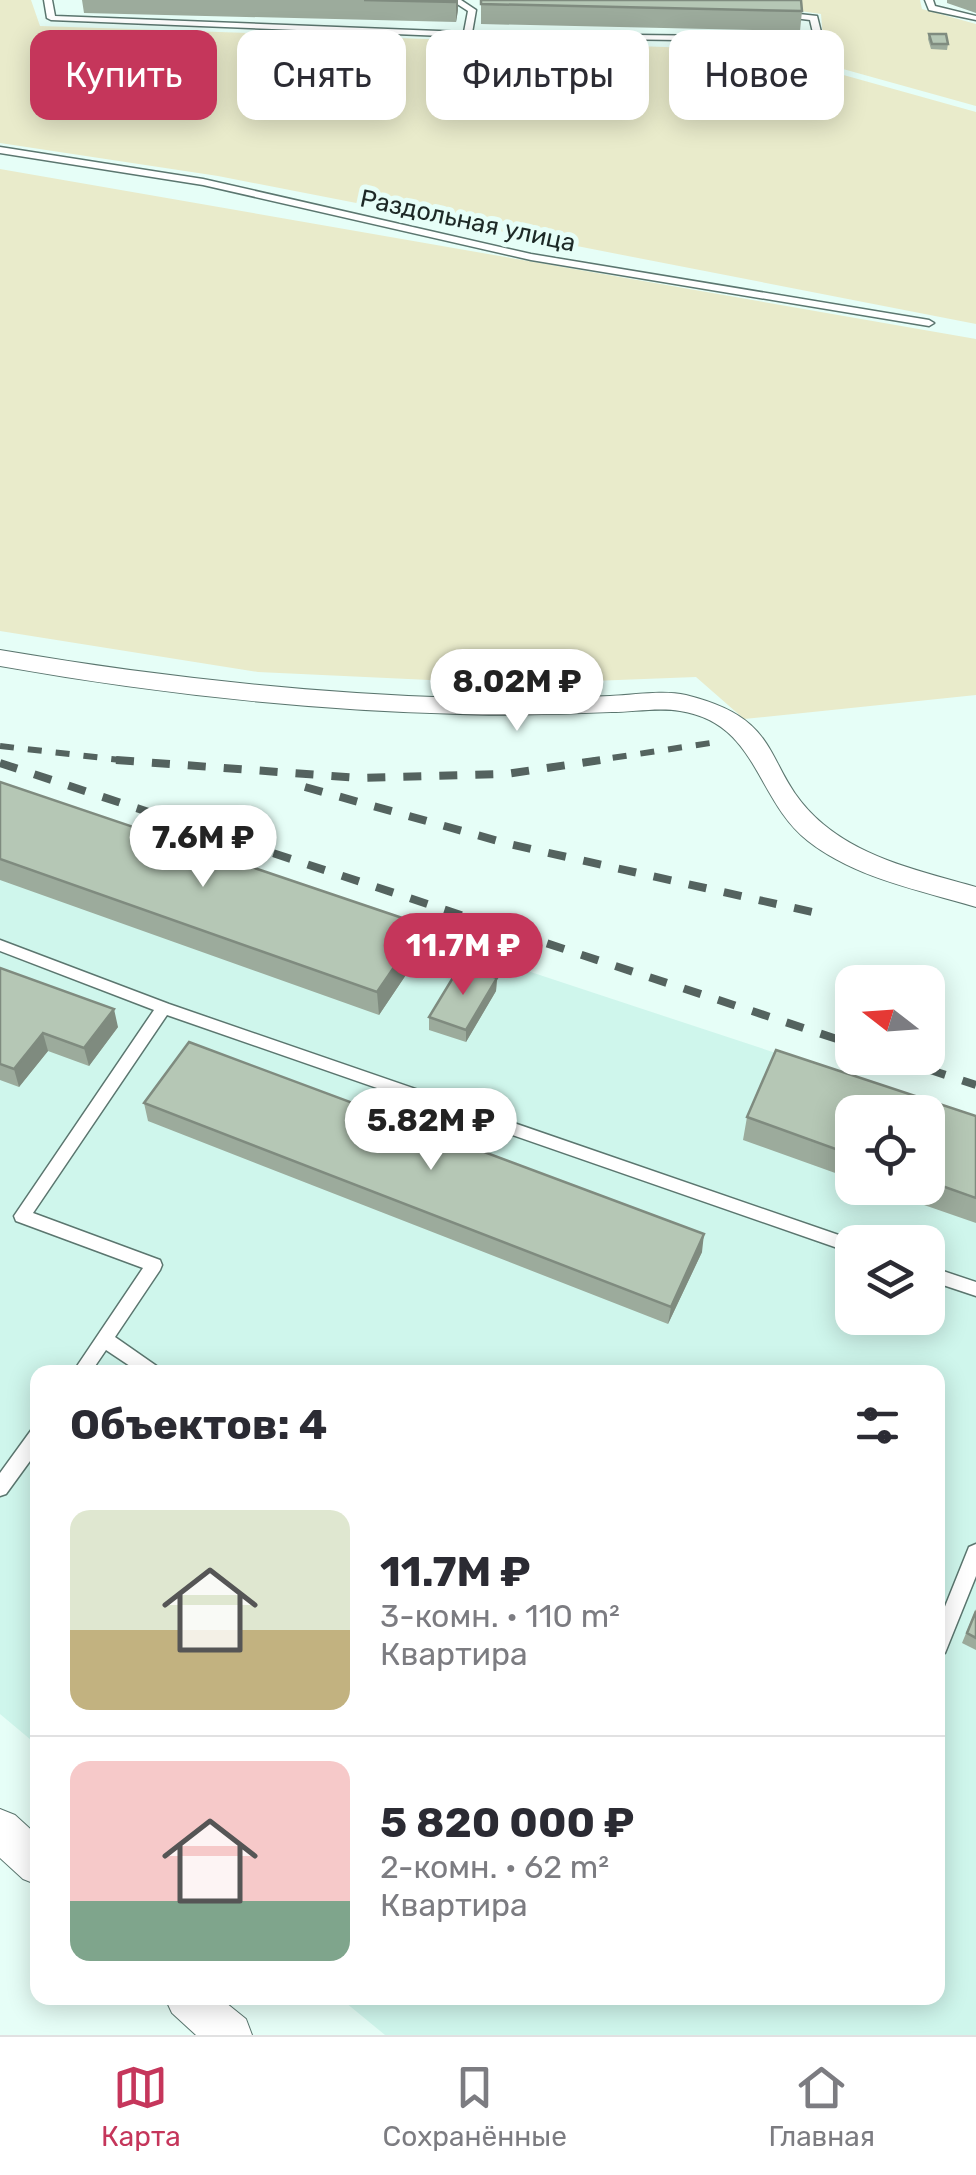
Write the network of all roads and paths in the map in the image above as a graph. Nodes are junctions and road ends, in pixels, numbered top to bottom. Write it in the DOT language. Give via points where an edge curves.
graph roads {
  1 [pos="48,0"];
  2 [pos="455,0"];
  3 [pos="929,0"];
  4 [pos="491,9"];
  5 [pos="472,10"];
  6 [pos="762,12"];
  7 [pos="976,18"];
  8 [pos="469,30"];
  9 [pos="426,33"];
  10 [pos="649,38"];
  11 [pos="0,150"];
  12 [pos="930,323"];
  13 [pos="0,658"];
  14 [pos="976,897"];
  15 [pos="0,945"];
  16 [pos="164,1008"];
  17 [pos="835,1240"];
  18 [pos="945,1278"];
  19 [pos="976,1289"];
  20 [pos="105,1340"];
  21 [pos="87,1365"];
  22 [pos="142,1365"];
  23 [pos="30,1446"];
  24 [pos="0,1488"];
  25 [pos="976,1553"];
  26 [pos="945,1629"];
  27 [pos="0,1830"];
  28 [pos="30,1857"];
  1 -- 9 [label="lane" via="51,18"];
  2 -- 5 [label="lane"];
  3 -- 7 [label="lane" via="932,8"];
  4 -- 5 [label="lane"];
  5 -- 8 [label="lane"];
  6 -- 10 [label="lane" via="814,18 819,40"];
  11 -- 12 [label="lane, Раздольная улица" via="202,182 531,257"];
  13 -- 14 [label="street" via="171,686 391,703 680,702 735,721 753,738 795,812 836,848"];
  15 -- 16 [label="lane"];
  16 -- 17 [label="lane"];
  16 -- 20 [label="lane" via="22,1216 154,1266"];
  18 -- 19 [label="lane"];
  20 -- 21 [label="lane"];
  20 -- 22 [label="lane"];
  23 -- 24 [label="lane"];
  25 -- 26 [label="lane"];
  27 -- 28 [label="street"];
}
